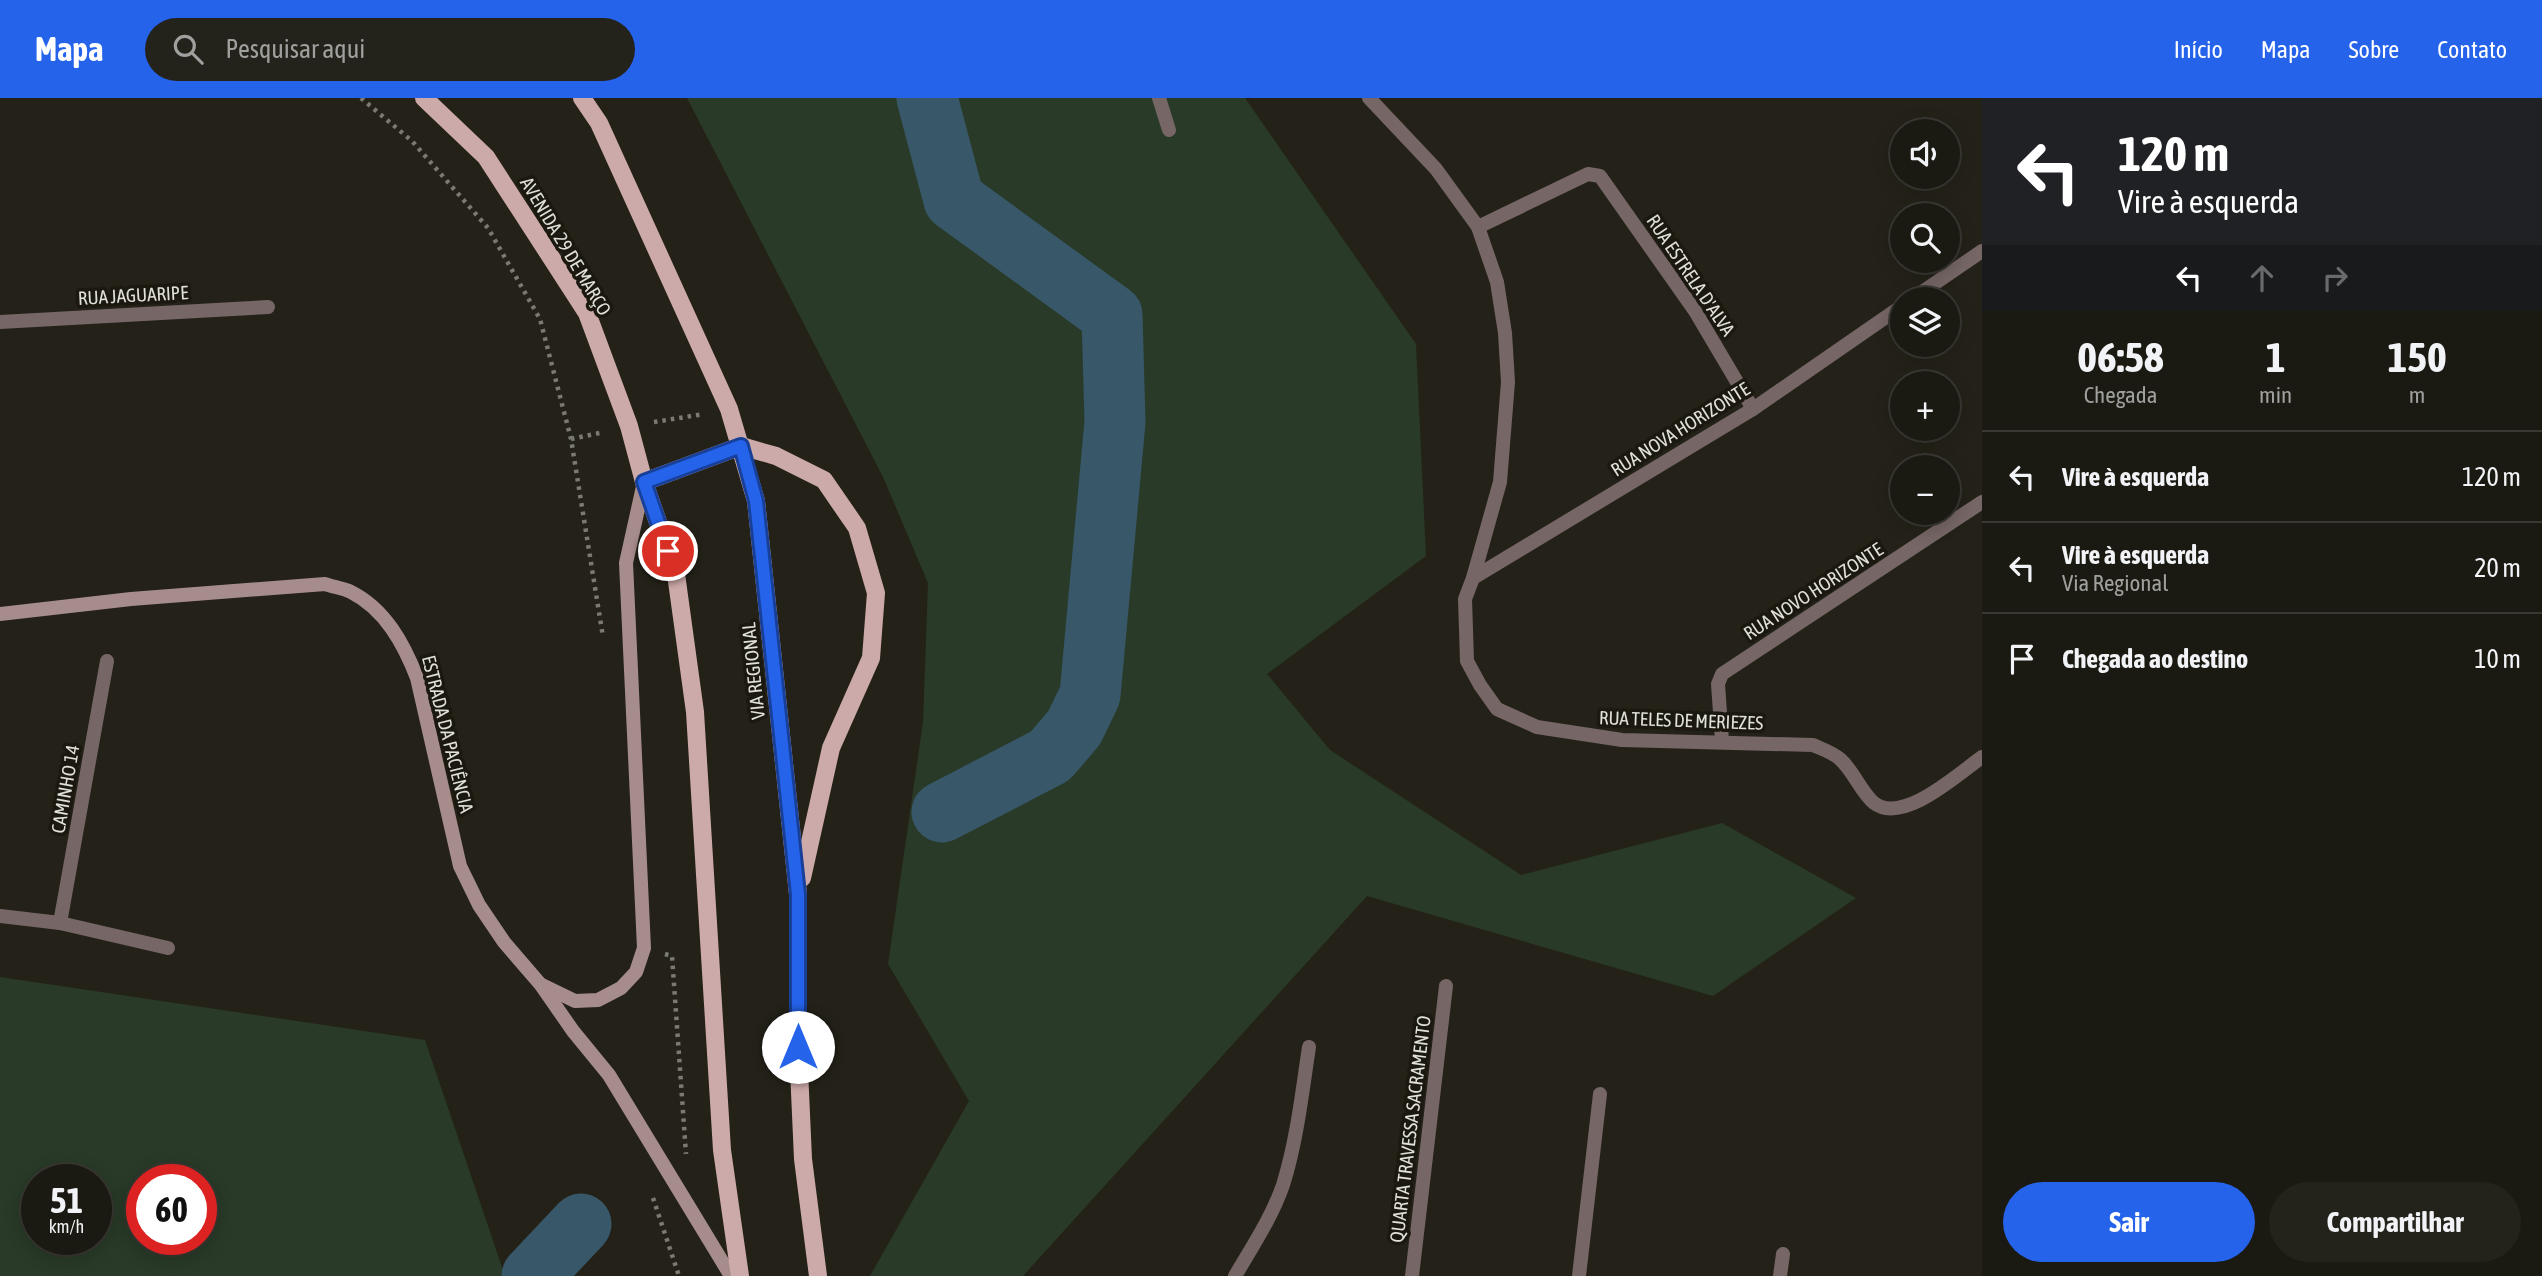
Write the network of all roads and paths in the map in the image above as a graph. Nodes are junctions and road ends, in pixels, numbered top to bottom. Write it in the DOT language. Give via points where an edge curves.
graph roads {
  1 [pos="361,98"];
  2 [pos="424,98"];
  3 [pos="582,98"];
  4 [pos="1159,98"];
  5 [pos="1369,98"];
  6 [pos="1170,130"];
  7 [pos="1478,227"];
  8 [pos="1982,251"];
  9 [pos="1930,287"];
  10 [pos="268,307"];
  11 [pos="1890,314"];
  12 [pos="0,322"];
  13 [pos="1753,408"];
  14 [pos="741,446"];
  15 [pos="644,482"];
  16 [pos="1982,502"];
  17 [pos="1473,578"];
  18 [pos="0,614"];
  19 [pos="603,648"];
  20 [pos="107,661"];
  21 [pos="1722,741"];
  22 [pos="1982,757"];
  23 [pos="798,894"];
  24 [pos="0,916"];
  25 [pos="60,923"];
  26 [pos="168,948"];
  27 [pos="644,948"];
  28 [pos="541,985"];
  29 [pos="1446,986"];
  30 [pos="1309,1047"];
  31 [pos="1600,1094"];
  32 [pos="669,1175"];
  33 [pos="1783,1254"];
  34 [pos="679,1276"];
  35 [pos="731,1276"];
  36 [pos="740,1276"];
  37 [pos="818,1276"];
  38 [pos="1235,1276"];
  39 [pos="1412,1276"];
  40 [pos="1579,1276"];
  41 [pos="1780,1276"];
  1 -- 19 [label="path" via="412,141 488,228 540,319 571,439"];
  2 -- 15 [label="main road, AVENIDA 29 DE MARÇO" via="486,157 587,313 629,426"];
  3 -- 14 [label="main road, VIA REGIONAL" via="600,123 729,409"];
  4 -- 6 [label="street"];
  5 -- 7 [label="street, RUA TELES DE MERIEZES" via="1436,169"];
  7 -- 13 [label="street, RUA ESTRELA D'ALVA" via="1588,174 1600,176 1695,311"];
  7 -- 17 [label="street, RUA TELES DE MERIEZES" via="1497,282 1508,382 1500,482"];
  8 -- 9 [label="street"];
  10 -- 12 [label="street, RUA JAGUARIPE"];
  11 -- 13 [label="street, RUA NOVA HORIZONTE"];
  13 -- 17 [label="street, RUA NOVA HORIZONTE"];
  14 -- 15 [label="main road"];
  14 -- 23 [label="main road, VIA REGIONAL" via="756,501"];
  14 -- 23 [label="main road" via="776,456 824,480 857,528 876,593 871,658 831,748"];
  15 -- 27 [label="main road, ESTRADA DA PACIÊNCIA" via="626,563"];
  15 -- 36 [label="main road" via="676,574 695,712 722,1150"];
  16 -- 21 [label="street, RUA NOVO HORIZONTE" via="1722,674 1718,684"];
  17 -- 21 [label="street, RUA TELES DE MERIEZES" via="1465,599 1467,661 1497,709 1538,727 1622,740"];
  18 -- 28 [label="main road, ESTRADA DA PACIÊNCIA" via="324,584 351,591 388,623 406,650 417,678 460,866 504,942"];
  20 -- 25 [label="street, CAMINHO 14"];
  21 -- 22 [label="street, RUA TELES DE MERIEZES" via="1813,745 1840,758 1874,802 1887,809 1922,799"];
  23 -- 37 [label="main road, VIA REGIONAL" via="803,1159"];
  24 -- 25 [label="street"];
  25 -- 26 [label="street"];
  27 -- 28 [label="main road, ESTRADA DA PACIÊNCIA" via="636,972 621,988 598,999 575,1000"];
  27 -- 32 [label="path" via="672,956 687,1162"];
  28 -- 32 [label="main road, ESTRADA DA PACIÊNCIA" via="609,1075"];
  29 -- 39 [label="street, QUARTA TRAVESSA SACRAMENTO"];
  30 -- 38 [label="street" via="1282,1186"];
  31 -- 40 [label="street"];
  32 -- 34 [label="path" via="649,1188"];
  32 -- 35 [label="main road, ESTRADA DA PACIÊNCIA"];
  33 -- 41 [label="street"];
}
